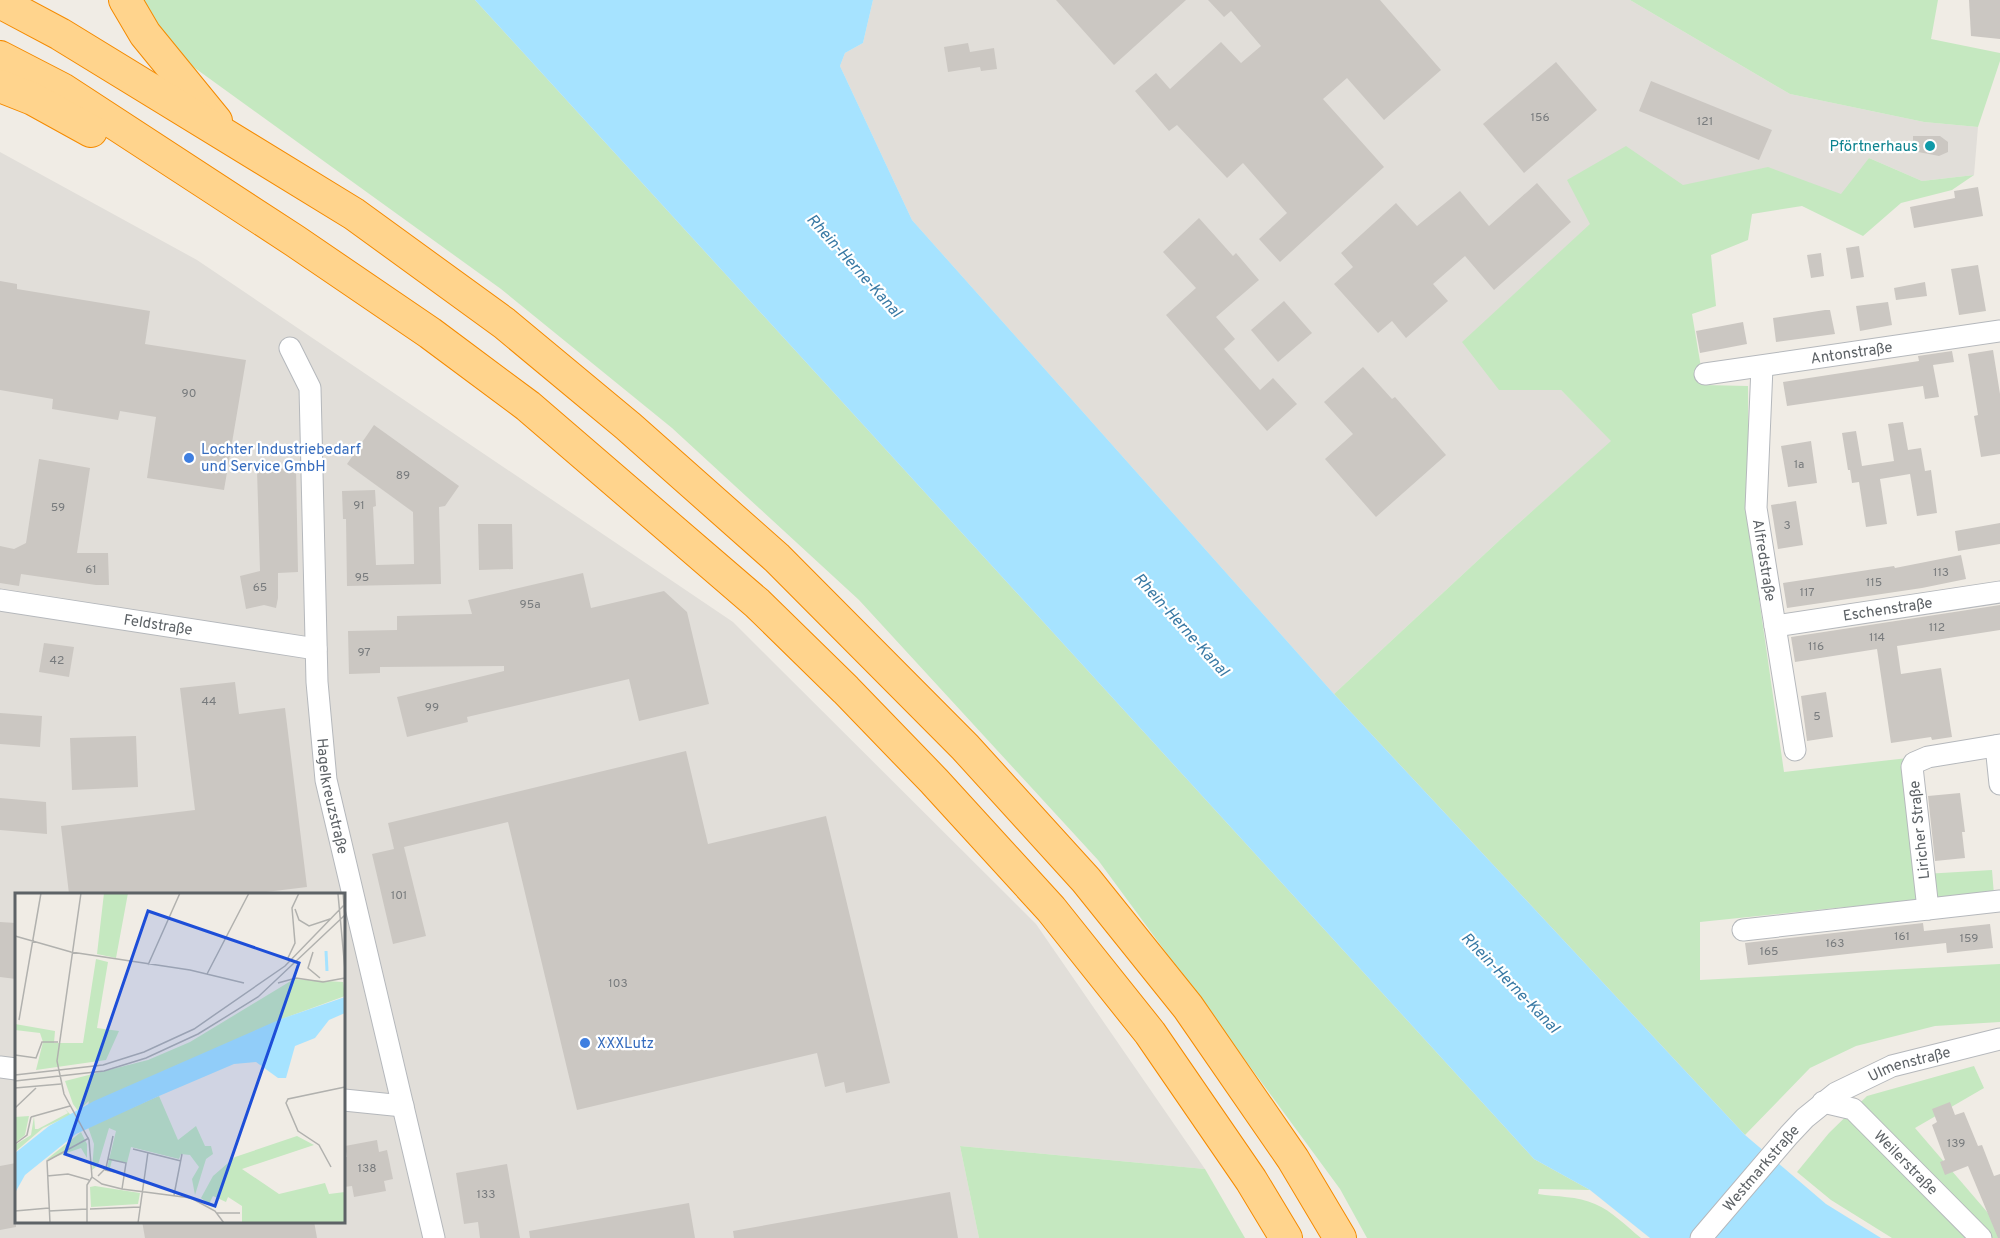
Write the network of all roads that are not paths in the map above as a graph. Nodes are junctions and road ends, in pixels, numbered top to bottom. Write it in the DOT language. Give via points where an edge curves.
graph roads {
  1 [pos="125,0"];
  2 [pos="0,2"];
  3 [pos="0,57"];
  4 [pos="0,86"];
  5 [pos="229,139"];
  6 [pos="159,153"];
  7 [pos="2000,331"];
  8 [pos="290,348"];
  9 [pos="1762,367"];
  10 [pos="1705,374"];
  11 [pos="2000,592"];
  12 [pos="0,600"];
  13 [pos="1775,626"];
  14 [pos="316,649"];
  15 [pos="1998,745"];
  16 [pos="1795,750"];
  17 [pos="2000,784"];
  18 [pos="2000,901"];
  19 [pos="1928,909"];
  20 [pos="1743,930"];
  21 [pos="2000,1039"];
  22 [pos="0,1067"];
  23 [pos="15,1069"];
  24 [pos="345,1100"];
  25 [pos="1823,1102"];
  26 [pos="403,1106"];
  27 [pos="434,1238"];
  28 [pos="1286,1238"];
  29 [pos="1340,1238"];
  30 [pos="1701,1238"];
  31 [pos="1981,1238"];
  1 -- 5 [label="highway" via="145,34"];
  2 -- 5 [label="highway" via="60,34"];
  3 -- 6 [label="highway" via="62,89"];
  4 -- 6 [label="highway" via="33,99 124,150"];
  5 -- 29 [label="highway" via="354,214 504,323 628,426 768,551 870,650 1086,880 1188,1007 1293,1159"];
  6 -- 28 [label="highway" via="421,327 519,399 757,603 934,781 1051,909 1150,1033"];
  7 -- 9 [label="street, Antonstraße"];
  8 -- 14 [label="street, Hagelkreuzstraße" via="310,388"];
  9 -- 10 [label="street, Antonstraße"];
  9 -- 13 [label="street, Alfredstraße" via="1756,508"];
  11 -- 13 [label="street, Eschenstraße"];
  12 -- 14 [label="street, Feldstraße"];
  13 -- 16 [label="street, Alfredstraße"];
  14 -- 26 [label="street, Hagelkreuzstraße" via="322,747 330,801"];
  15 -- 17 [label="street, Liricher Straße"];
  15 -- 19 [label="street, Liricher Straße" via="1928,757 1912,767"];
  18 -- 19 [label="street"];
  19 -- 20 [label="street"];
  21 -- 25 [label="street, Ulmenstraße" via="1892,1066 1851,1084"];
  22 -- 23 [label="street"];
  24 -- 26 [label="street"];
  25 -- 30 [label="street, Westmarkstraße" via="1776,1149"];
  25 -- 31 [label="street, Weilerstraße" via="1853,1109"];
  26 -- 27 [label="street, Hagelkreuzstraße"];
}
